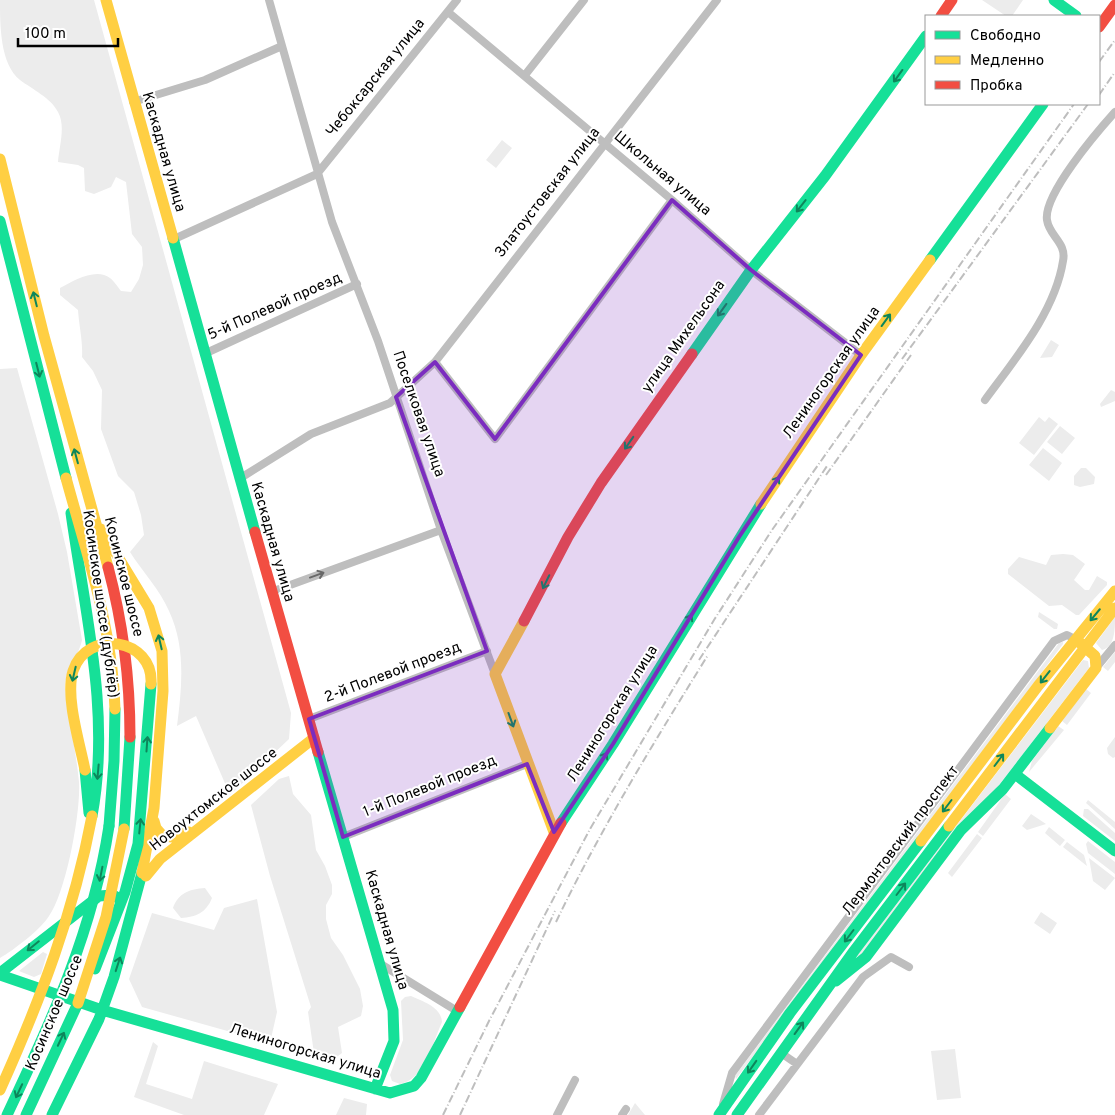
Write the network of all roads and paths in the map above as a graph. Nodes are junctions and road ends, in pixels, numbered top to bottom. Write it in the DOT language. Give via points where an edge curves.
graph roads {
  1 [pos="106,0"];
  2 [pos="269,0"];
  3 [pos="456,0"];
  4 [pos="584,0"];
  5 [pos="717,0"];
  6 [pos="952,0"];
  7 [pos="1054,0"];
  8 [pos="1115,5"];
  9 [pos="448,12"];
  10 [pos="941,15"];
  11 [pos="1075,15"];
  12 [pos="1100,25"];
  13 [pos="925,37"];
  14 [pos="282,46"];
  15 [pos="525,75"];
  16 [pos="133,102"];
  17 [pos="1042,105"];
  18 [pos="1115,112"];
  19 [pos="604,143"];
  20 [pos="0,159"];
  21 [pos="317,174"];
  22 [pos="672,200"];
  23 [pos="0,221"];
  24 [pos="172,240"];
  25 [pos="751,270"];
  26 [pos="357,284"];
  27 [pos="204,354"];
  28 [pos="861,355"];
  29 [pos="435,362"];
  30 [pos="396,397"];
  31 [pos="985,400"];
  32 [pos="64,467"];
  33 [pos="239,479"];
  34 [pos="89,503"];
  35 [pos="441,530"];
  36 [pos="271,592"];
  37 [pos="1115,592"];
  38 [pos="1115,608"];
  39 [pos="1075,639"];
  40 [pos="1115,645"];
  41 [pos="1085,646"];
  42 [pos="487,651"];
  43 [pos="1096,668"];
  44 [pos="495,674"];
  45 [pos="308,720"];
  46 [pos="314,738"];
  47 [pos="527,764"];
  48 [pos="1015,774"];
  49 [pos="154,808"];
  50 [pos="90,830"];
  51 [pos="196,830"];
  52 [pos="554,832"];
  53 [pos="343,837"];
  54 [pos="1115,851"];
  55 [pos="139,890"];
  56 [pos="66,920"];
  57 [pos="130,927"];
  58 [pos="379,963"];
  59 [pos="909,967"];
  60 [pos="0,974"];
  61 [pos="830,985"];
  62 [pos="45,989"];
  63 [pos="78,1003"];
  64 [pos="102,1010"];
  65 [pos="457,1011"];
  66 [pos="781,1053"];
  67 [pos="797,1064"];
  68 [pos="732,1073"];
  69 [pos="575,1080"];
  70 [pos="738,1088"];
  71 [pos="375,1089"];
  72 [pos="0,1090"];
  73 [pos="750,1096"];
  74 [pos="7,1115"];
  75 [pos="26,1115"];
  76 [pos="52,1115"];
  77 [pos="557,1115"];
  78 [pos="719,1115"];
  79 [pos="736,1115"];
  80 [pos="760,1115"];
  1 -- 16 [label="main road, Каскадная улица"];
  2 -- 14 [label="street, Поселковая улица"];
  3 -- 9 [label="street, Чебоксарская улица"];
  4 -- 15 [label="street"];
  5 -- 19 [label="street, Златоустовская улица"];
  6 -- 10 [label="main road"];
  7 -- 11 [label="main road"];
  8 -- 12 [label="main road"];
  9 -- 15 [label="street, Школьная улица"];
  9 -- 21 [label="street, Чебоксарская улица"];
  13 -- 25 [label="main road, улица Михельсона, one-way" via="825,176"];
  14 -- 16 [label="street" via="205,80"];
  14 -- 21 [label="street, Поселковая улица"];
  15 -- 19 [label="street, Школьная улица"];
  16 -- 24 [label="main road, Каскадная улица"];
  28 -- 17 [label="main road, Лениногорская улица, one-way"];
  18 -- 31 [label="street" via="1052,196 1046,217 1064,252 1061,270 1040,321"];
  19 -- 22 [label="street, Школьная улица"];
  19 -- 29 [label="street, Златоустовская улица"];
  34 -- 20 [label="main road, Косинское шоссе, one-way"];
  21 -- 24 [label="street"];
  21 -- 26 [label="street, Поселковая улица"];
  22 -- 25 [label="street, Школьная улица"];
  22 -- 29 [label="street" via="495,439"];
  23 -- 32 [label="main road, Косинское шоссе, one-way"];
  24 -- 27 [label="main road, Каскадная улица"];
  25 -- 28 [label="street, Школьная улица"];
  25 -- 44 [label="main road, улица Михельсона, one-way" via="601,483 568,537"];
  26 -- 27 [label="street, 5-й Полевой проезд"];
  26 -- 30 [label="street, Поселковая улица"];
  27 -- 33 [label="main road, Каскадная улица"];
  52 -- 28 [label="main road, Лениногорская улица, one-way" via="591,779 739,537"];
  29 -- 30 [label="street, Златоустовская улица"];
  30 -- 33 [label="street, Златоустовская улица" via="381,407 311,434"];
  30 -- 35 [label="street, Поселковая улица"];
  32 -- 50 [label="main road, Косинское шоссе (дублёр), one-way" via="98,684 99,769"];
  32 -- 74 [label="main road, Косинское шоссе, one-way, bridge" via="100,595 111,653 116,746 109,826 99,882 76,964"];
  33 -- 36 [label="main road, Каскадная улица"];
  49 -- 34 [label="main road, Косинское шоссе (дублёр), one-way" via="164,691 162,651 149,608 111,547"];
  34 -- 63 [label="main road, Косинское шоссе, bridge" via="123,630 132,750 124,829 110,906"];
  36 -- 35 [label="street, one-way"];
  35 -- 42 [label="street, Поселковая улица"];
  36 -- 45 [label="main road, Каскадная улица"];
  37 -- 39 [label="main road, Лермонтовский проспект, one-way"];
  38 -- 41 [label="main road, Лермонтовский проспект"];
  39 -- 41 [label="main road"];
  39 -- 68 [label="street" via="1067,635 1054,641"];
  39 -- 70 [label="main road, Лермонтовский проспект, one-way" via="898,870"];
  40 -- 43 [label="street"];
  41 -- 43 [label="main road" via="1095,656"];
  61 -- 41 [label="main road, Лермонтовский проспект, one-way"];
  42 -- 44 [label="street, Поселковая улица"];
  42 -- 45 [label="street, 2-й Полевой проезд"];
  43 -- 48 [label="main road"];
  44 -- 47 [label="main road, Поселковая улица, one-way"];
  45 -- 46 [label="main road, Каскадная улица"];
  46 -- 51 [label="main road, Новоухтомское шоссе"];
  46 -- 53 [label="main road, Каскадная улица"];
  47 -- 52 [label="main road, Поселковая улица"];
  47 -- 53 [label="street, 1-й Полевой проезд"];
  48 -- 54 [label="main road"];
  48 -- 61 [label="main road" via="962,830 866,957"];
  49 -- 51 [label="main road" via="155,827 163,837 171,838"];
  49 -- 55 [label="main road, Косинское шоссе (дублёр)"];
  50 -- 56 [label="main road, Косинское шоссе (дублёр)"];
  63 -- 50 [label="main road, one-way, bridge" via="104,951 125,892 140,829 151,678 145,660 122,642 106,641 94,646 80,657 74,670 72,686"];
  51 -- 55 [label="main road, Новоухтомское шоссе" via="152,867"];
  52 -- 65 [label="main road, Лениногорская улица"];
  53 -- 58 [label="main road, Каскадная улица"];
  55 -- 57 [label="main road, Косинское шоссе (дублёр)"];
  56 -- 57 [label="main road" via="99,896 113,895 122,900"];
  56 -- 60 [label="main road, one-way"];
  56 -- 62 [label="main road, Косинское шоссе (дублёр)"];
  64 -- 57 [label="main road, Косинское шоссе (дублёр), one-way"];
  58 -- 65 [label="street"];
  58 -- 71 [label="main road, Каскадная улица" via="393,1010 396,1036"];
  59 -- 67 [label="street" via="892,957 867,974"];
  60 -- 62 [label="main road, Лениногорская улица"];
  66 -- 61 [label="main road, Лермонтовский проспект, one-way"];
  62 -- 64 [label="main road, Лениногорская улица"];
  62 -- 72 [label="main road, Косинское шоссе (дублёр)"];
  75 -- 63 [label="main road, Косинское шоссе, one-way"];
  64 -- 71 [label="main road, Лениногорская улица"];
  64 -- 76 [label="main road, Косинское шоссе (дублёр)"];
  65 -- 71 [label="main road, Лениногорская улица" via="422,1078 414,1086 390,1093"];
  66 -- 67 [label="street"];
  66 -- 73 [label="main road, Лермонтовский проспект"];
  67 -- 80 [label="street"];
  68 -- 70 [label="street"];
  68 -- 78 [label="street"];
  69 -- 77 [label="street"];
  70 -- 73 [label="street"];
  70 -- 78 [label="main road, Лермонтовский проспект"];
  73 -- 79 [label="main road, Лермонтовский проспект"];
}
